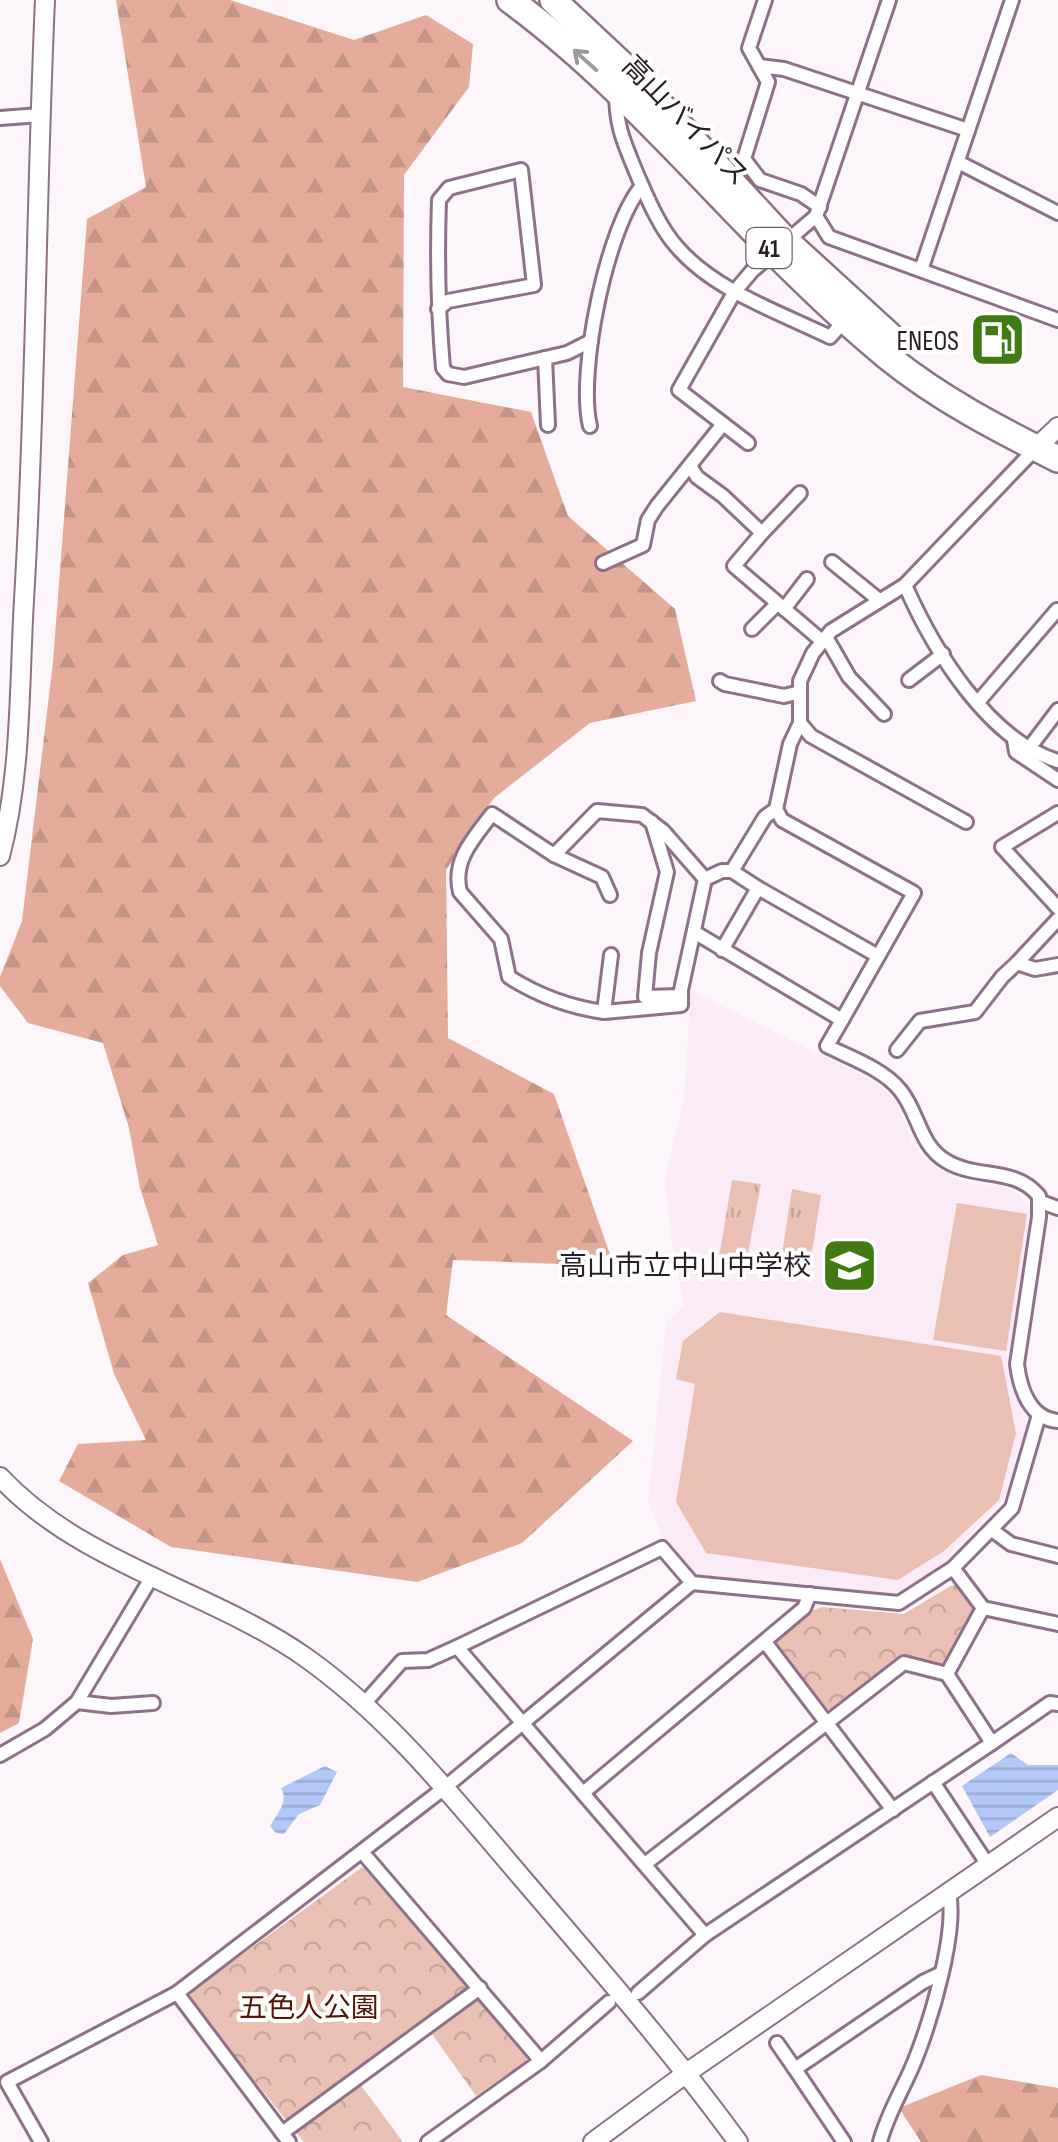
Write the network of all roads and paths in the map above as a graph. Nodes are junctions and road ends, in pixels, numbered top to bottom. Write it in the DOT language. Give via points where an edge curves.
graph roads {
  1 [pos="45,0"];
  2 [pos="510,0"];
  3 [pos="553,0"];
  4 [pos="765,0"];
  5 [pos="889,0"];
  6 [pos="1012,0"];
  7 [pos="759,66"];
  8 [pos="616,88"];
  9 [pos="858,94"];
  10 [pos="40,114"];
  11 [pos="0,118"];
  12 [pos="968,130"];
  13 [pos="958,162"];
  14 [pos="642,186"];
  15 [pos="818,212"];
  16 [pos="1058,213"];
  17 [pos="779,246"];
  18 [pos="921,270"];
  19 [pos="735,291"];
  20 [pos="438,309"];
  21 [pos="846,320"];
  22 [pos="1058,320"];
  23 [pos="592,341"];
  24 [pos="545,358"];
  25 [pos="723,424"];
  26 [pos="548,425"];
  27 [pos="590,426"];
  28 [pos="748,442"];
  29 [pos="1052,442"];
  30 [pos="690,466"];
  31 [pos="800,494"];
  32 [pos="762,534"];
  33 [pos="832,562"];
  34 [pos="603,563"];
  35 [pos="807,579"];
  36 [pos="905,585"];
  37 [pos="879,600"];
  38 [pos="780,607"];
  39 [pos="1057,610"];
  40 [pos="752,628"];
  41 [pos="824,639"];
  42 [pos="942,654"];
  43 [pos="720,680"];
  44 [pos="909,680"];
  45 [pos="800,692"];
  46 [pos="978,702"];
  47 [pos="1058,710"];
  48 [pos="884,714"];
  49 [pos="800,723"];
  50 [pos="9,731"];
  51 [pos="1014,740"];
  52 [pos="1030,747"];
  53 [pos="1058,761"];
  54 [pos="1058,780"];
  55 [pos="776,809"];
  56 [pos="1058,813"];
  57 [pos="652,822"];
  58 [pos="966,822"];
  59 [pos="554,855"];
  60 [pos="0,856"];
  61 [pos="732,871"];
  62 [pos="705,879"];
  63 [pos="758,888"];
  64 [pos="610,895"];
  65 [pos="1058,908"];
  66 [pos="1058,919"];
  67 [pos="694,932"];
  68 [pos="722,950"];
  69 [pos="611,956"];
  70 [pos="878,956"];
  71 [pos="1017,963"];
  72 [pos="1058,965"];
  73 [pos="681,996"];
  74 [pos="604,1012"];
  75 [pos="842,1020"];
  76 [pos="897,1050"];
  77 [pos="1040,1202"];
  78 [pos="1058,1208"];
  79 [pos="1039,1414"];
  80 [pos="1058,1421"];
  81 [pos="0,1477"];
  82 [pos="992,1530"];
  83 [pos="1058,1556"];
  84 [pos="952,1568"];
  85 [pos="153,1576"];
  86 [pos="692,1583"];
  87 [pos="810,1594"];
  88 [pos="984,1608"];
  89 [pos="1058,1624"];
  90 [pos="764,1642"];
  91 [pos="457,1648"];
  92 [pos="947,1674"];
  93 [pos="370,1697"];
  94 [pos="77,1702"];
  95 [pos="153,1703"];
  96 [pos="1058,1704"];
  97 [pos="826,1722"];
  98 [pos="523,1723"];
  99 [pos="992,1742"];
  100 [pos="0,1755"];
  101 [pos="933,1782"];
  102 [pos="443,1790"];
  103 [pos="583,1793"];
  104 [pos="893,1810"];
  105 [pos="1058,1817"];
  106 [pos="362,1853"];
  107 [pos="645,1864"];
  108 [pos="988,1865"];
  109 [pos="949,1893"];
  110 [pos="706,1935"];
  111 [pos="940,1974"];
  112 [pos="480,1988"];
  113 [pos="176,1993"];
  114 [pos="638,1994"];
  115 [pos="609,2002"];
  116 [pos="777,2043"];
  117 [pos="541,2061"];
  118 [pos="795,2069"];
  119 [pos="688,2072"];
  120 [pos="286,2138"];
  121 [pos="40,2142"];
  122 [pos="428,2142"];
  123 [pos="593,2142"];
  124 [pos="738,2142"];
  125 [pos="844,2142"];
  126 [pos="880,2142"];
  1 -- 10 [label="street"];
  8 -- 2 [label="highway, 高山バイパス / 41, one-way"];
  3 -- 17 [label="highway, 高山バイパス / 41" via="631,73"];
  4 -- 7 [label="street" via="749,48"];
  5 -- 9 [label="street"];
  6 -- 12 [label="street"];
  7 -- 9 [label="street"];
  7 -- 15 [label="street" via="768,82 744,160 760,180 801,194"];
  8 -- 14 [label="street" via="616,124"];
  8 -- 17 [label="highway, 高山バイパス / 41"];
  9 -- 12 [label="street"];
  9 -- 15 [label="street"];
  10 -- 11 [label="street"];
  10 -- 50 [label="street" via="30,463"];
  12 -- 13 [label="street"];
  13 -- 16 [label="street"];
  13 -- 18 [label="street"];
  14 -- 19 [label="street" via="676,246"];
  14 -- 23 [label="street" via="626,206"];
  15 -- 17 [label="street"];
  15 -- 18 [label="street" via="830,237"];
  17 -- 19 [label="street"];
  17 -- 21 [label="highway, 高山バイパス / 41"];
  17 -- 29 [label="highway, 高山バイパス / 41" via="898,344"];
  18 -- 22 [label="street"];
  19 -- 21 [label="street" via="830,337"];
  19 -- 25 [label="street" via="679,390"];
  20 -- 20 [label="street" via="439,200 448,188 521,170 534,285 448,301"];
  20 -- 24 [label="street" via="448,374 464,377"];
  21 -- 29 [label="highway, 高山バイパス / 41" via="966,412"];
  23 -- 24 [label="street"];
  23 -- 27 [label="street"];
  24 -- 26 [label="street"];
  25 -- 28 [label="street"];
  25 -- 30 [label="street"];
  29 -- 36 [label="street"];
  30 -- 32 [label="street"];
  30 -- 34 [label="street" via="648,520 643,545"];
  31 -- 32 [label="street"];
  32 -- 38 [label="street" via="734,566"];
  33 -- 37 [label="street"];
  35 -- 38 [label="street"];
  36 -- 37 [label="street"];
  36 -- 42 [label="street"];
  37 -- 41 [label="street"];
  38 -- 40 [label="street"];
  38 -- 41 [label="street"];
  39 -- 46 [label="street"];
  41 -- 45 [label="street" via="806,664"];
  41 -- 48 [label="street"];
  42 -- 44 [label="street"];
  42 -- 46 [label="street"];
  43 -- 45 [label="street" via="784,696"];
  45 -- 49 [label="street"];
  46 -- 51 [label="street"];
  47 -- 52 [label="street"];
  49 -- 55 [label="street"];
  49 -- 58 [label="street" via="811,736"];
  50 -- 60 [label="street" via="13,786"];
  51 -- 52 [label="street"];
  51 -- 54 [label="street" via="1016,752"];
  52 -- 53 [label="street"];
  55 -- 61 [label="street"];
  55 -- 70 [label="street" via="782,820 914,893"];
  56 -- 65 [label="street" via="1002,847"];
  57 -- 59 [label="street" via="597,811"];
  57 -- 62 [label="street"];
  57 -- 73 [label="street" via="667,872 645,997"];
  59 -- 64 [label="street" via="602,878"];
  59 -- 74 [label="street" via="492,814 465,850 460,892 502,939 509,977 548,998"];
  61 -- 62 [label="street"];
  61 -- 63 [label="street"];
  62 -- 67 [label="street"];
  63 -- 68 [label="street"];
  63 -- 70 [label="street"];
  66 -- 71 [label="street"];
  67 -- 68 [label="street"];
  67 -- 73 [label="street"];
  68 -- 75 [label="street"];
  69 -- 74 [label="street"];
  70 -- 75 [label="street"];
  71 -- 72 [label="street" via="1035,970"];
  71 -- 76 [label="street" via="975,1012 920,1021"];
  73 -- 74 [label="street" via="681,1005"];
  75 -- 77 [label="street" via="827,1046 892,1082 940,1157 965,1170 1021,1181"];
  77 -- 78 [label="street"];
  77 -- 79 [label="street" via="1018,1364"];
  79 -- 80 [label="street"];
  79 -- 82 [label="street" via="1012,1508"];
  81 -- 85 [label="street" via="57,1524"];
  82 -- 83 [label="street" via="1011,1544"];
  82 -- 84 [label="street"];
  84 -- 87 [label="street" via="899,1603"];
  84 -- 88 [label="street"];
  85 -- 94 [label="street"];
  85 -- 102 [label="street" via="305,1657 385,1724"];
  86 -- 87 [label="street"];
  86 -- 91 [label="street" via="662,1548"];
  86 -- 98 [label="street"];
  87 -- 90 [label="street" via="804,1608"];
  88 -- 89 [label="street"];
  88 -- 92 [label="street"];
  90 -- 97 [label="street"];
  90 -- 103 [label="street"];
  91 -- 93 [label="street" via="428,1660 402,1661"];
  91 -- 98 [label="street"];
  92 -- 97 [label="street" via="904,1663"];
  92 -- 99 [label="street"];
  94 -- 95 [label="street"];
  94 -- 100 [label="street"];
  96 -- 99 [label="street" via="1050,1702"];
  97 -- 104 [label="street"];
  97 -- 107 [label="street"];
  98 -- 102 [label="street"];
  98 -- 103 [label="street"];
  99 -- 101 [label="street"];
  101 -- 104 [label="street"];
  101 -- 108 [label="street"];
  102 -- 106 [label="street"];
  102 -- 119 [label="street"];
  103 -- 107 [label="street"];
  104 -- 110 [label="street"];
  105 -- 108 [label="street"];
  106 -- 112 [label="street"];
  106 -- 113 [label="street"];
  107 -- 110 [label="street"];
  108 -- 109 [label="street"];
  109 -- 111 [label="street"];
  109 -- 119 [label="street"];
  110 -- 114 [label="street"];
  111 -- 118 [label="street"];
  111 -- 126 [label="street" via="916,2058"];
  112 -- 117 [label="street"];
  112 -- 120 [label="street"];
  113 -- 120 [label="street"];
  113 -- 121 [label="street" via="8,2082"];
  115 -- 117 [label="street"];
  116 -- 118 [label="street"];
  117 -- 122 [label="street"];
  118 -- 125 [label="street"];
  119 -- 123 [label="street"];
  119 -- 124 [label="street"];
}
